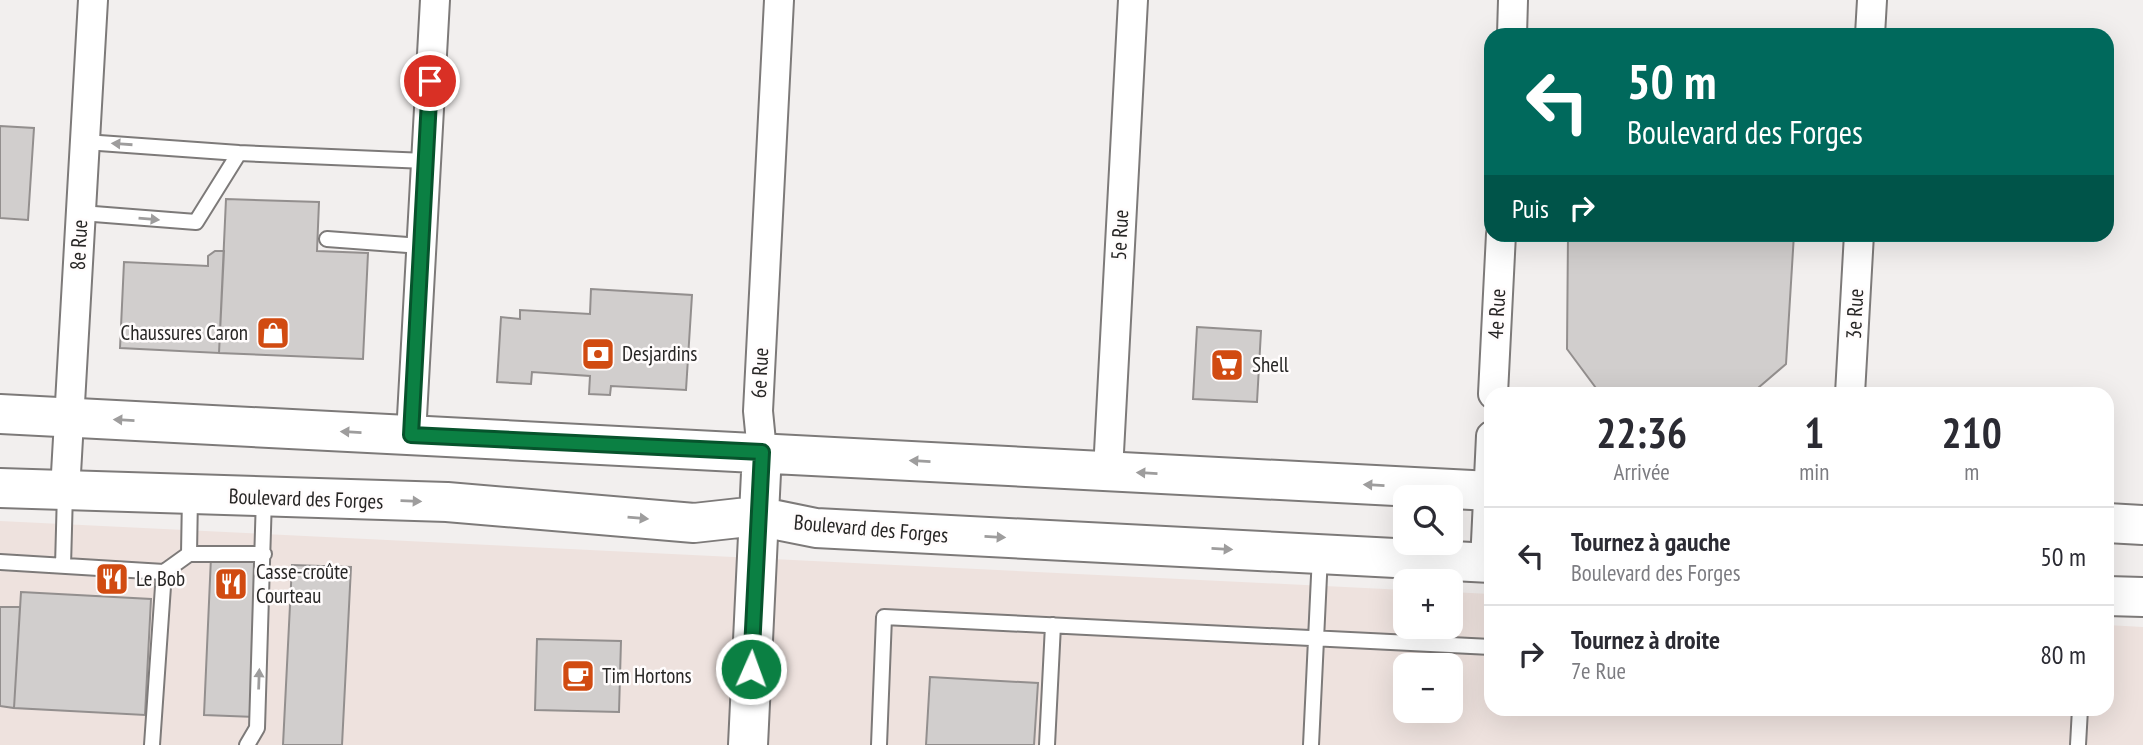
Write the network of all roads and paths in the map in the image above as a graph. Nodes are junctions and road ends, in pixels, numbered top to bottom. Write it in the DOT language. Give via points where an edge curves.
graph roads {
  1 [pos="93,0"];
  2 [pos="435,0"];
  3 [pos="779,0"];
  4 [pos="1133,0"];
  5 [pos="1513,0"];
  6 [pos="1872,0"];
  7 [pos="1512,28"];
  8 [pos="1870,28"];
  9 [pos="85,142"];
  10 [pos="239,153"];
  11 [pos="426,162"];
  12 [pos="81,213"];
  13 [pos="327,239"];
  14 [pos="1501,242"];
  15 [pos="1859,242"];
  16 [pos="421,246"];
  17 [pos="1493,387"];
  18 [pos="1850,387"];
  19 [pos="0,414"];
  20 [pos="70,418"];
  21 [pos="411,435"];
  22 [pos="762,452"];
  23 [pos="1108,471"];
  24 [pos="0,488"];
  25 [pos="65,491"];
  26 [pos="1484,491"];
  27 [pos="190,496"];
  28 [pos="264,497"];
  29 [pos="757,516"];
  30 [pos="2114,523"];
  31 [pos="2143,525"];
  32 [pos="189,554"];
  33 [pos="264,554"];
  34 [pos="1320,554"];
  35 [pos="0,562"];
  36 [pos="1484,563"];
  37 [pos="63,566"];
  38 [pos="164,572"];
  39 [pos="2114,596"];
  40 [pos="2143,597"];
  41 [pos="1053,625"];
  42 [pos="1316,638"];
  43 [pos="1484,647"];
  44 [pos="2080,716"];
  45 [pos="152,745"];
  46 [pos="247,745"];
  47 [pos="748,745"];
  48 [pos="879,745"];
  49 [pos="1047,745"];
  50 [pos="1311,745"];
  51 [pos="2078,745"];
  1 -- 9 [label="street, 8e Rue"];
  2 -- 11 [label="street"];
  3 -- 22 [label="street, 6e Rue" via="758,411"];
  4 -- 23 [label="street, 5e Rue"];
  5 -- 7 [label="street"];
  6 -- 8 [label="street"];
  10 -- 9 [label="lane, one-way"];
  9 -- 12 [label="street, 8e Rue"];
  10 -- 11 [label="lane"];
  12 -- 10 [label="lane, one-way" via="196,222"];
  11 -- 16 [label="street"];
  12 -- 20 [label="street, 8e Rue"];
  13 -- 16 [label="lane"];
  14 -- 17 [label="street, 4e Rue"];
  15 -- 18 [label="street, 3e Rue"];
  16 -- 21 [label="street"];
  19 -- 20 [label="main road"];
  21 -- 20 [label="main road, one-way"];
  20 -- 25 [label="street, 8e Rue"];
  21 -- 22 [label="main road"];
  23 -- 22 [label="main road, one-way"];
  22 -- 29 [label="main road, 6e Rue"];
  26 -- 23 [label="main road, one-way"];
  24 -- 25 [label="main road, Boulevard des Forges"];
  25 -- 27 [label="main road, Boulevard des Forges"];
  25 -- 37 [label="lane"];
  27 -- 28 [label="main road, Boulevard des Forges"];
  27 -- 32 [label="lane"];
  28 -- 29 [label="main road, Boulevard des Forges, one-way" via="447,502 694,523"];
  28 -- 33 [label="lane"];
  29 -- 34 [label="main road, Boulevard des Forges, one-way" via="816,528"];
  29 -- 47 [label="main road, 6e Rue"];
  30 -- 31 [label="main road"];
  32 -- 33 [label="lane"];
  32 -- 38 [label="lane"];
  46 -- 33 [label="lane, one-way" via="257,728"];
  34 -- 36 [label="main road, Boulevard des Forges"];
  34 -- 42 [label="lane"];
  35 -- 37 [label="lane"];
  37 -- 38 [label="lane"];
  38 -- 45 [label="lane"];
  39 -- 40 [label="main road"];
  41 -- 42 [label="lane"];
  41 -- 48 [label="lane" via="884,617"];
  41 -- 49 [label="lane"];
  42 -- 43 [label="lane"];
  42 -- 50 [label="lane"];
  44 -- 51 [label="lane"];
}
